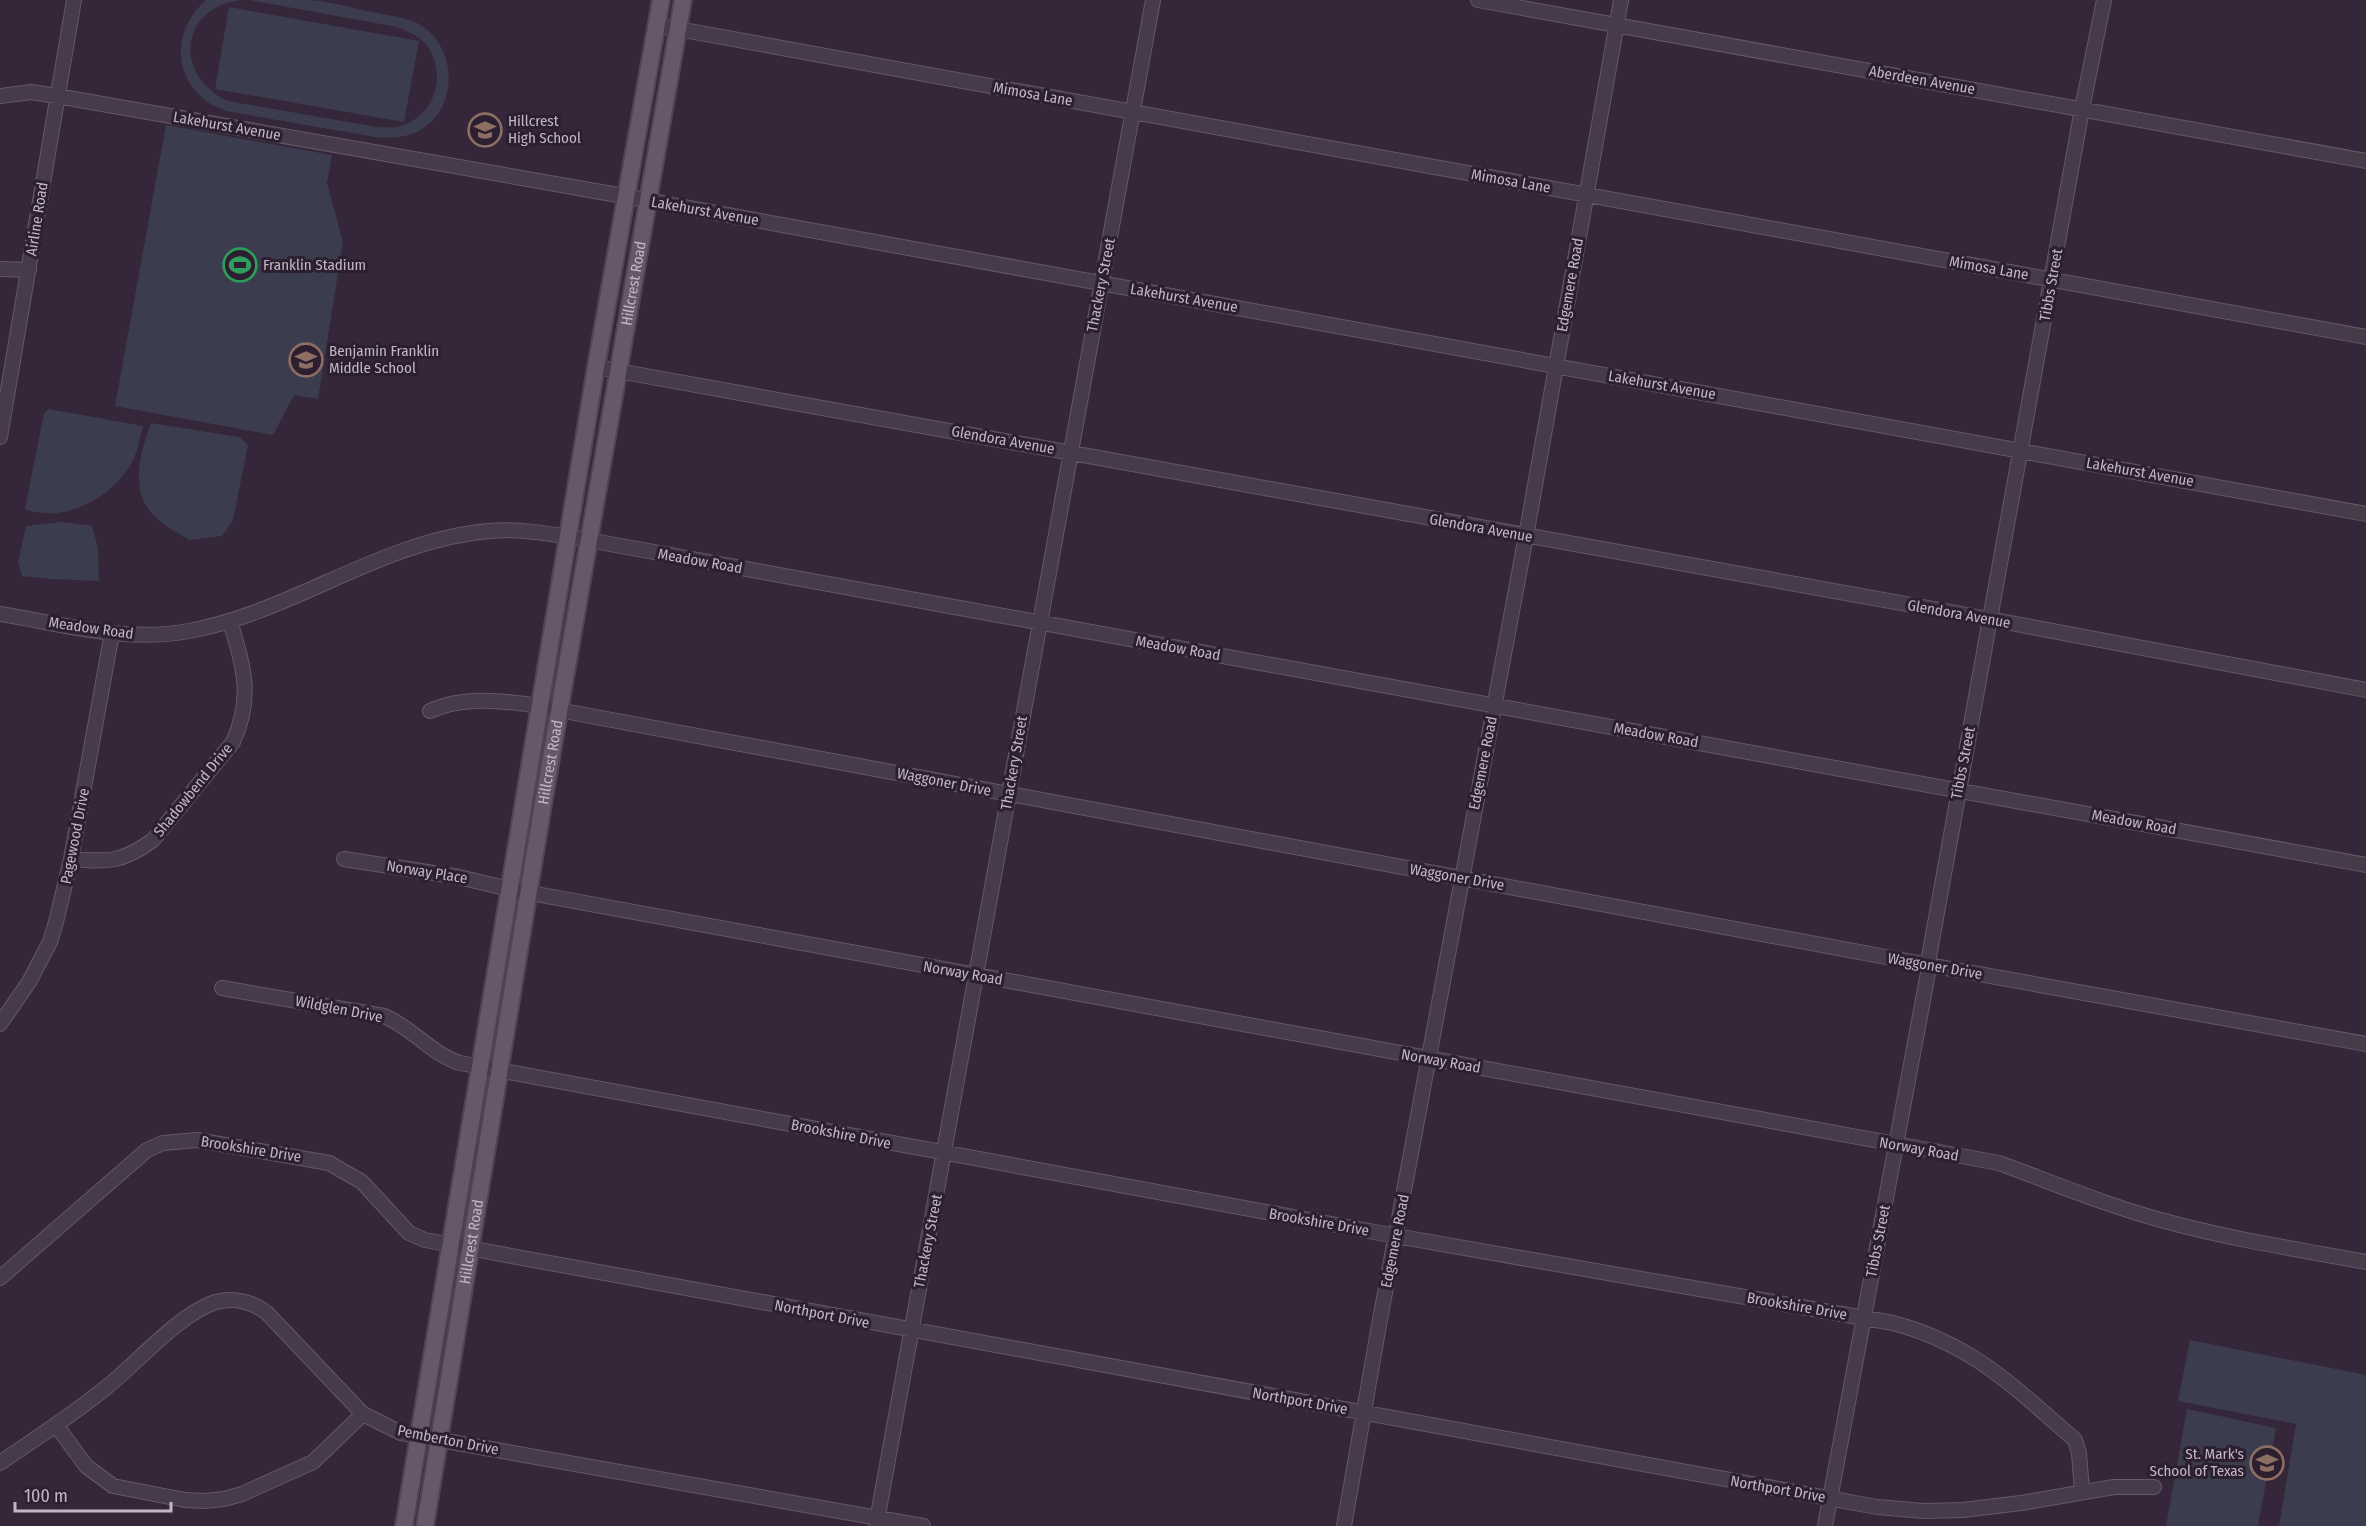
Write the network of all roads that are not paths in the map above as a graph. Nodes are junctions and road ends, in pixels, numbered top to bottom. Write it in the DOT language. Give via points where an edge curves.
graph roads {
  1 [pos="74,0"];
  2 [pos="661,0"];
  3 [pos="683,0"];
  4 [pos="1153,0"];
  5 [pos="1478,0"];
  6 [pos="1621,0"];
  7 [pos="2104,0"];
  8 [pos="656,26"];
  9 [pos="1616,26"];
  10 [pos="678,29"];
  11 [pos="0,96"];
  12 [pos="57,96"];
  13 [pos="2082,109"];
  14 [pos="1133,112"];
  15 [pos="2366,161"];
  16 [pos="1586,195"];
  17 [pos="627,196"];
  18 [pos="647,200"];
  19 [pos="0,268"];
  20 [pos="29,270"];
  21 [pos="2053,280"];
  22 [pos="1101,282"];
  23 [pos="2366,337"];
  24 [pos="1555,366"];
  25 [pos="596,367"];
  26 [pos="618,370"];
  27 [pos="0,437"];
  28 [pos="2020,450"];
  29 [pos="1071,452"];
  30 [pos="2366,514"];
  31 [pos="1526,536"];
  32 [pos="567,537"];
  33 [pos="588,540"];
  34 [pos="0,614"];
  35 [pos="1989,619"];
  36 [pos="230,621"];
  37 [pos="1039,623"];
  38 [pos="112,633"];
  39 [pos="2366,690"];
  40 [pos="1494,706"];
  41 [pos="549,708"];
  42 [pos="430,711"];
  43 [pos="1958,791"];
  44 [pos="1008,795"];
  45 [pos="344,859"];
  46 [pos="70,860"];
  47 [pos="2366,865"];
  48 [pos="1462,878"];
  49 [pos="508,889"];
  50 [pos="529,892"];
  51 [pos="1929,965"];
  52 [pos="975,975"];
  53 [pos="222,988"];
  54 [pos="0,1024"];
  55 [pos="2366,1044"];
  56 [pos="1428,1058"];
  57 [pos="479,1067"];
  58 [pos="501,1071"];
  59 [pos="1895,1145"];
  60 [pos="944,1153"];
  61 [pos="1396,1236"];
  62 [pos="450,1245"];
  63 [pos="471,1248"];
  64 [pos="2366,1262"];
  65 [pos="0,1278"];
  66 [pos="1863,1318"];
  67 [pos="911,1330"];
  68 [pos="1364,1413"];
  69 [pos="363,1414"];
  70 [pos="56,1425"];
  71 [pos="418,1436"];
  72 [pos="439,1440"];
  73 [pos="0,1463"];
  74 [pos="2154,1487"];
  75 [pos="2082,1491"];
  76 [pos="1830,1499"];
  77 [pos="877,1522"];
  78 [pos="404,1526"];
  79 [pos="425,1526"];
  80 [pos="923,1526"];
  81 [pos="1344,1526"];
  82 [pos="1825,1526"];
  1 -- 12 [label="street, Airline Road"];
  2 -- 8 [label="main road, Hillcrest Road"];
  3 -- 10 [label="main road, Hillcrest Road"];
  4 -- 14 [label="street, Thackery Street"];
  5 -- 9 [label="street, Aberdeen Avenue"];
  6 -- 9 [label="street, Edgemere Road"];
  7 -- 13 [label="street, Tibbs Street"];
  8 -- 10 [label="street, Mimosa Lane"];
  8 -- 17 [label="main road, Hillcrest Road"];
  9 -- 13 [label="street, Aberdeen Avenue"];
  9 -- 16 [label="street, Edgemere Road"];
  10 -- 14 [label="street, Mimosa Lane"];
  10 -- 18 [label="main road, Hillcrest Road"];
  11 -- 12 [label="street, Lakehurst Avenue" via="31,92"];
  12 -- 17 [label="street, Lakehurst Avenue"];
  12 -- 20 [label="street, Airline Road"];
  13 -- 15 [label="street, Aberdeen Avenue"];
  13 -- 21 [label="street, Tibbs Street"];
  14 -- 16 [label="street, Mimosa Lane"];
  14 -- 22 [label="street, Thackery Street"];
  16 -- 21 [label="street, Mimosa Lane"];
  16 -- 24 [label="street, Edgemere Road"];
  17 -- 18 [label="street, Lakehurst Avenue"];
  17 -- 25 [label="main road, Hillcrest Road"];
  18 -- 22 [label="street, Lakehurst Avenue"];
  18 -- 26 [label="main road, Hillcrest Road"];
  19 -- 20 [label="street"];
  20 -- 27 [label="street, Airline Road"];
  21 -- 23 [label="street, Mimosa Lane"];
  21 -- 28 [label="street, Tibbs Street"];
  22 -- 24 [label="street, Lakehurst Avenue"];
  22 -- 29 [label="street, Thackery Street"];
  24 -- 28 [label="street, Lakehurst Avenue"];
  24 -- 31 [label="street, Edgemere Road"];
  25 -- 26 [label="street, Glendora Avenue"];
  25 -- 32 [label="main road, Hillcrest Road"];
  26 -- 29 [label="street, Glendora Avenue"];
  26 -- 33 [label="main road, Hillcrest Road"];
  28 -- 30 [label="street, Lakehurst Avenue"];
  28 -- 35 [label="street, Tibbs Street"];
  29 -- 31 [label="street, Glendora Avenue"];
  29 -- 37 [label="street, Thackery Street"];
  31 -- 35 [label="street, Glendora Avenue"];
  31 -- 40 [label="street, Edgemere Road"];
  32 -- 33 [label="street, Meadow Road"];
  32 -- 36 [label="street, Meadow Road" via="520,530 489,531 423,543"];
  32 -- 41 [label="main road, Hillcrest Road"];
  33 -- 37 [label="street, Meadow Road"];
  33 -- 41 [label="main road, Hillcrest Road"];
  34 -- 38 [label="street, Meadow Road"];
  35 -- 39 [label="street, Glendora Avenue"];
  35 -- 43 [label="street, Tibbs Street"];
  36 -- 38 [label="street, Meadow Road" via="171,633"];
  36 -- 46 [label="street, Shadowbend Drive" via="246,679 245,707 233,742 153,840 139,851 114,861"];
  37 -- 40 [label="street, Meadow Road"];
  37 -- 44 [label="street, Thackery Street"];
  38 -- 46 [label="street, Pagewood Drive"];
  40 -- 43 [label="street, Meadow Road"];
  40 -- 48 [label="street, Edgemere Road"];
  41 -- 42 [label="street, Waggoner Drive" via="486,700"];
  41 -- 44 [label="street, Waggoner Drive"];
  41 -- 49 [label="main road, Hillcrest Road"];
  41 -- 50 [label="main road, Hillcrest Road"];
  43 -- 47 [label="street, Meadow Road"];
  43 -- 51 [label="street, Tibbs Street"];
  44 -- 48 [label="street, Waggoner Drive"];
  44 -- 52 [label="street, Thackery Street"];
  45 -- 49 [label="street, Norway Place"];
  46 -- 54 [label="street, Pagewood Drive" via="50,942"];
  48 -- 51 [label="street, Waggoner Drive"];
  48 -- 56 [label="street, Edgemere Road"];
  49 -- 50 [label="street, Norway Road"];
  49 -- 57 [label="main road, Hillcrest Road"];
  50 -- 52 [label="street, Norway Road"];
  50 -- 58 [label="main road, Hillcrest Road"];
  51 -- 55 [label="street, Waggoner Drive"];
  51 -- 59 [label="street, Tibbs Street"];
  52 -- 56 [label="street, Norway Road"];
  52 -- 60 [label="street, Thackery Street"];
  53 -- 57 [label="street, Wildglen Drive" via="384,1016 407,1028 440,1055"];
  56 -- 59 [label="street, Norway Road"];
  56 -- 61 [label="street, Edgemere Road"];
  57 -- 58 [label="street, Brookshire Drive"];
  57 -- 62 [label="main road, Hillcrest Road"];
  58 -- 60 [label="street, Brookshire Drive"];
  58 -- 63 [label="main road, Hillcrest Road"];
  59 -- 64 [label="street, Norway Road" via="1999,1163 2173,1224"];
  59 -- 66 [label="street, Tibbs Street"];
  60 -- 61 [label="street, Brookshire Drive"];
  60 -- 67 [label="street, Thackery Street"];
  61 -- 66 [label="street, Brookshire Drive"];
  61 -- 68 [label="street, Edgemere Road"];
  62 -- 63 [label="street, Northport Drive"];
  62 -- 65 [label="street, Brookshire Drive" via="409,1233 362,1182 329,1163 209,1141 176,1141 147,1150"];
  62 -- 71 [label="main road, Hillcrest Road"];
  63 -- 67 [label="street, Northport Drive"];
  63 -- 72 [label="main road, Hillcrest Road"];
  66 -- 75 [label="street, Brookshire Drive" via="1941,1338 2001,1375 2075,1440"];
  66 -- 76 [label="street, Tibbs Street"];
  67 -- 68 [label="street, Northport Drive"];
  67 -- 77 [label="street, Thackery Street"];
  68 -- 76 [label="street, Northport Drive"];
  68 -- 81 [label="street, Edgemere Road"];
  69 -- 70 [label="street" via="303,1467 242,1494 203,1501 103,1481"];
  69 -- 70 [label="street, Pemberton Drive" via="267,1313 253,1304 225,1300 206,1306 183,1321"];
  69 -- 71 [label="street, Pemberton Drive"];
  70 -- 73 [label="street, Pemberton Drive"];
  71 -- 72 [label="street, Pemberton Drive"];
  71 -- 78 [label="main road, Hillcrest Road"];
  72 -- 77 [label="street, Pemberton Drive"];
  72 -- 79 [label="main road, Hillcrest Road"];
  74 -- 75 [label="street, Northport Drive"];
  75 -- 76 [label="street, Northport Drive" via="1991,1507 1934,1511"];
  76 -- 82 [label="street, Tibbs Street"];
  77 -- 80 [label="street, Pemberton Drive"];
}
